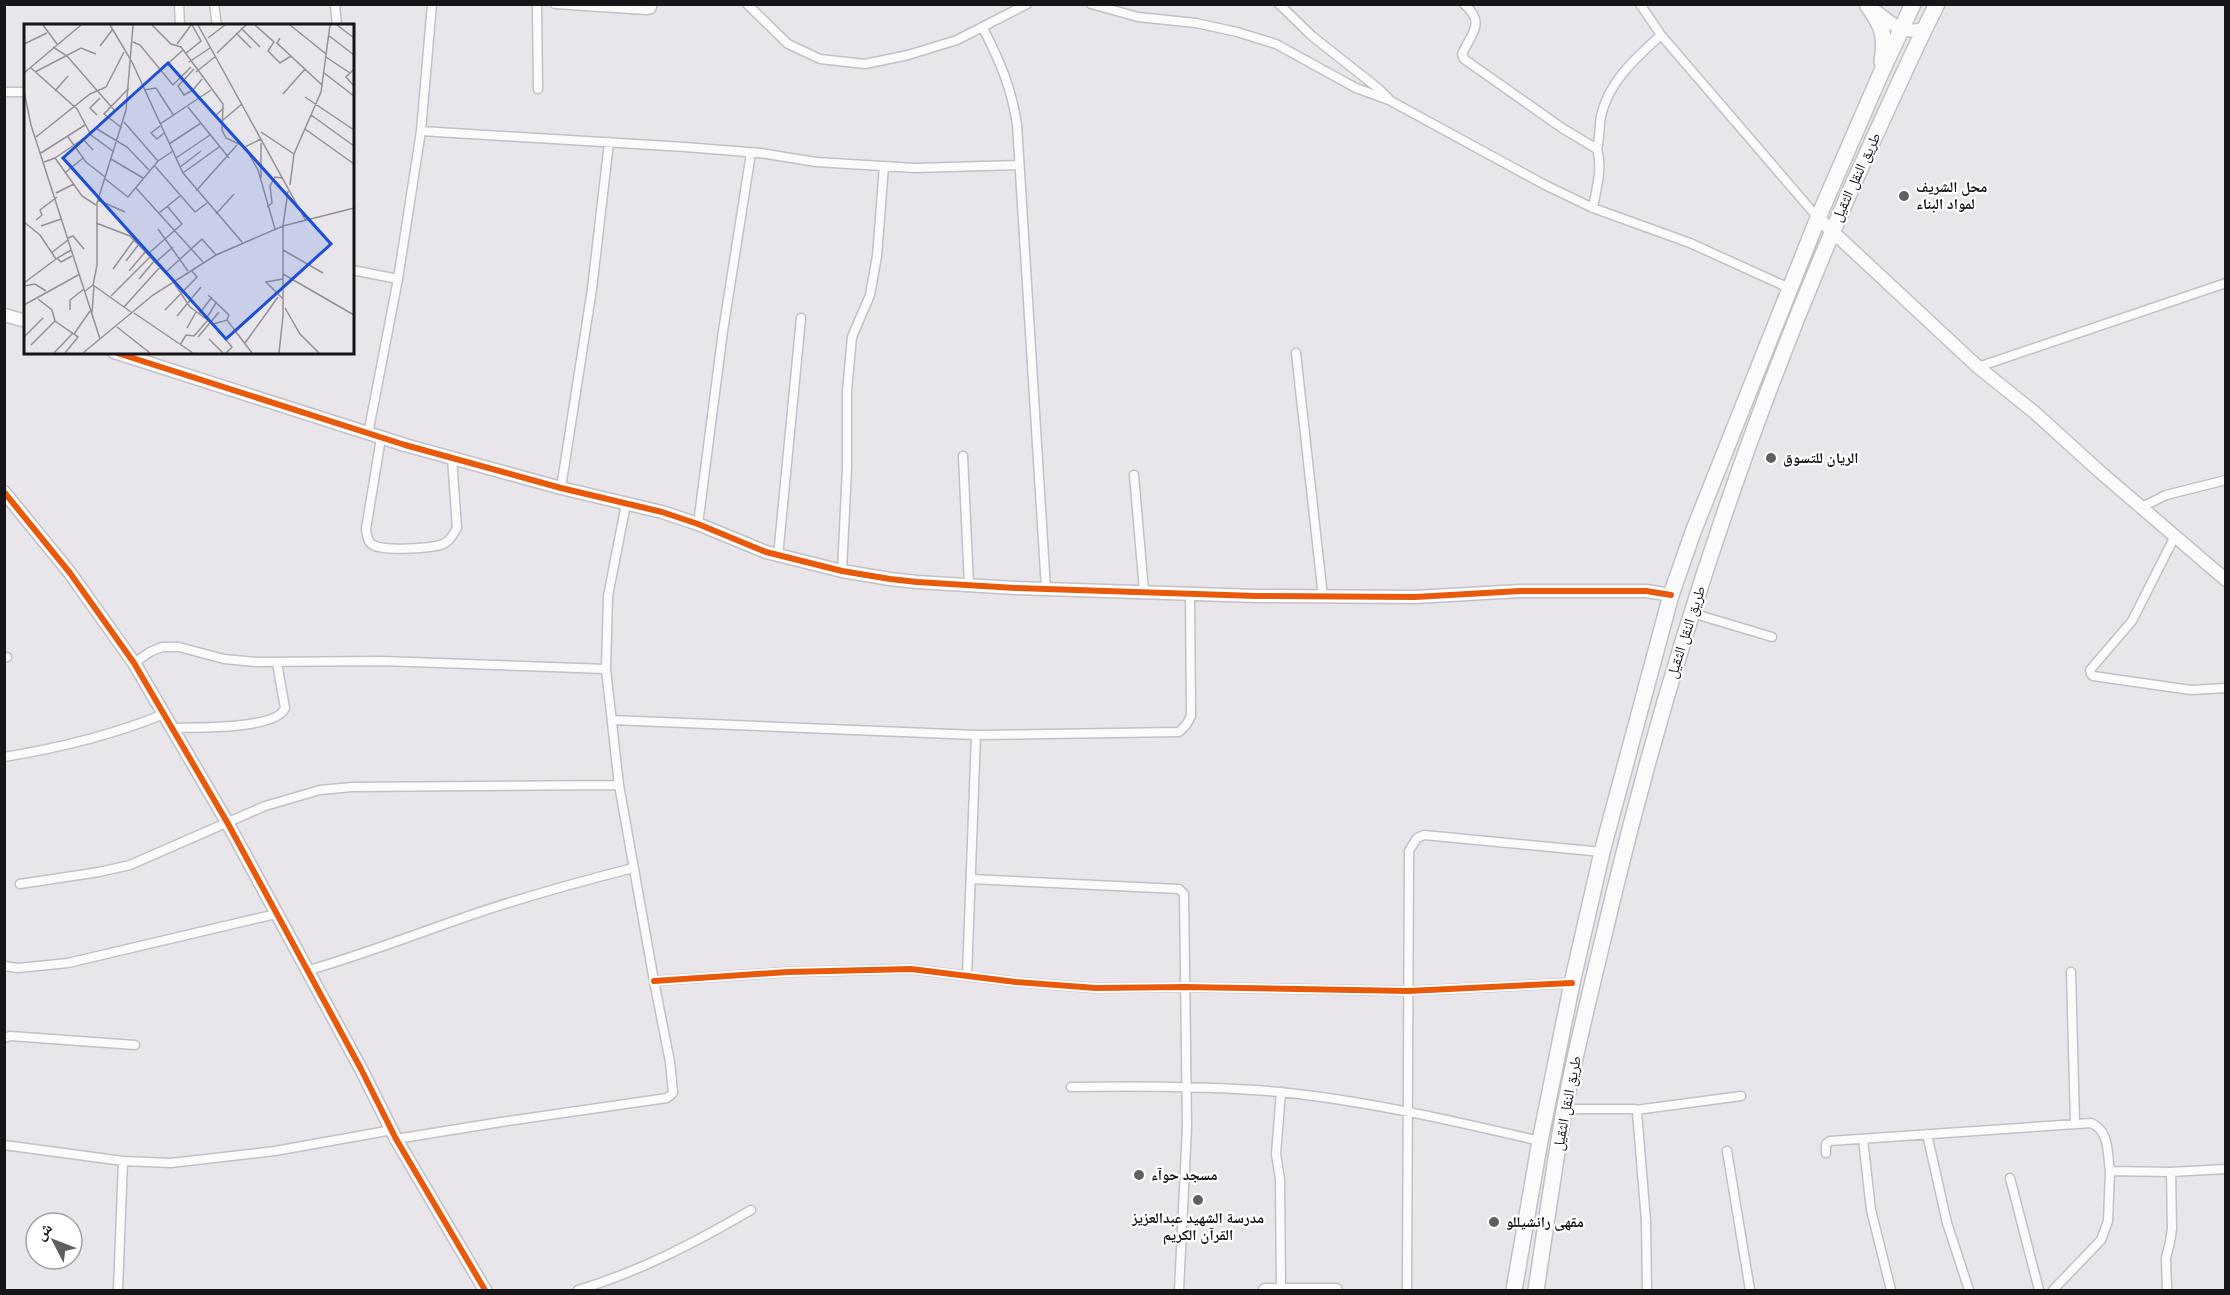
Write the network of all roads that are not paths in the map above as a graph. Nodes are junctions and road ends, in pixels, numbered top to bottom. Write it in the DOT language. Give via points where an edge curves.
graph roads {
  1 [pos="179,4"];
  2 [pos="214,4"];
  3 [pos="335,4"];
  4 [pos="432,4"];
  5 [pos="537,4"];
  6 [pos="555,4"];
  7 [pos="653,4"];
  8 [pos="747,4"];
  9 [pos="1027,4"];
  10 [pos="1091,4"];
  11 [pos="1279,4"];
  12 [pos="1464,4"];
  13 [pos="1640,4"];
  14 [pos="1914,4"];
  15 [pos="1865,5"];
  16 [pos="1936,5"];
  17 [pos="180,24"];
  18 [pos="217,24"];
  19 [pos="337,24"];
  20 [pos="982,28"];
  21 [pos="1924,29"];
  22 [pos="1901,30"];
  23 [pos="1661,35"];
  24 [pos="1881,73"];
  25 [pos="538,89"];
  26 [pos="4,92"];
  27 [pos="24,92"];
  28 [pos="1389,100"];
  29 [pos="421,131"];
  30 [pos="609,142"];
  31 [pos="1597,149"];
  32 [pos="751,153"];
  33 [pos="1018,165"];
  34 [pos="884,166"];
  35 [pos="1593,208"];
  36 [pos="1818,218"];
  37 [pos="1831,231"];
  38 [pos="354,270"];
  39 [pos="398,279"];
  40 [pos="2226,283"];
  41 [pos="1790,288"];
  42 [pos="4,315"];
  43 [pos="801,318"];
  44 [pos="24,320"];
  45 [pos="1296,353"];
  46 [pos="120,354"];
  47 [pos="1978,367"];
  48 [pos="375,436"];
  49 [pos="963,456"];
  50 [pos="452,458"];
  51 [pos="1134,475"];
  52 [pos="2226,480"];
  53 [pos="561,488"];
  54 [pos="4,492"];
  55 [pos="626,504"];
  56 [pos="2142,507"];
  57 [pos="698,524"];
  58 [pos="2175,536"];
  59 [pos="778,556"];
  60 [pos="842,571"];
  61 [pos="2226,580"];
  62 [pos="969,585"];
  63 [pos="1046,589"];
  64 [pos="1144,591"];
  65 [pos="1190,594"];
  66 [pos="1671,595"];
  67 [pos="1323,597"];
  68 [pos="1692,613"];
  69 [pos="1772,637"];
  70 [pos="134,663"];
  71 [pos="278,663"];
  72 [pos="606,669"];
  73 [pos="2226,688"];
  74 [pos="164,714"];
  75 [pos="612,720"];
  76 [pos="172,728"];
  77 [pos="976,735"];
  78 [pos="4,757"];
  79 [pos="619,784"];
  80 [pos="226,822"];
  81 [pos="1602,852"];
  82 [pos="633,868"];
  83 [pos="971,879"];
  84 [pos="20,884"];
  85 [pos="276,914"];
  86 [pos="4,966"];
  87 [pos="306,972"];
  88 [pos="2071,972"];
  89 [pos="967,976"];
  90 [pos="654,981"];
  91 [pos="1572,983"];
  92 [pos="1185,987"];
  93 [pos="1408,991"];
  94 [pos="4,1038"];
  95 [pos="135,1045"];
  96 [pos="1187,1085"];
  97 [pos="1071,1087"];
  98 [pos="1281,1092"];
  99 [pos="1741,1096"];
  100 [pos="1565,1109"];
  101 [pos="1636,1110"];
  102 [pos="1409,1111"];
  103 [pos="2075,1123"];
  104 [pos="1927,1134"];
  105 [pos="394,1135"];
  106 [pos="1863,1139"];
  107 [pos="1540,1141"];
  108 [pos="4,1145"];
  109 [pos="1727,1150"];
  110 [pos="1826,1153"];
  111 [pos="123,1161"];
  112 [pos="2226,1168"];
  113 [pos="2110,1171"];
  114 [pos="2170,1172"];
  115 [pos="2010,1178"];
  116 [pos="752,1210"];
  117 [pos="118,1290"];
  118 [pos="485,1290"];
  119 [pos="578,1290"];
  120 [pos="1179,1290"];
  121 [pos="1265,1290"];
  122 [pos="1281,1290"];
  123 [pos="1336,1290"];
  124 [pos="1407,1290"];
  125 [pos="1514,1290"];
  126 [pos="1536,1290"];
  127 [pos="1647,1290"];
  128 [pos="1750,1290"];
  129 [pos="1891,1290"];
  130 [pos="1969,1290"];
  131 [pos="2039,1290"];
  132 [pos="2053,1290"];
  133 [pos="2167,1290"];
  1 -- 17 [label="street"];
  2 -- 18 [label="street"];
  3 -- 19 [label="street"];
  4 -- 29 [label="street"];
  5 -- 25 [label="street"];
  6 -- 7 [label="street" via="646,10"];
  8 -- 20 [label="street" via="788,44 819,59 865,64 908,56"];
  9 -- 20 [label="street"];
  10 -- 28 [label="street" via="1138,17 1196,23 1276,44 1356,88"];
  11 -- 28 [label="street"];
  12 -- 31 [label="street" via="1472,11 1476,28 1462,54 1464,59"];
  13 -- 23 [label="street"];
  14 -- 22 [label="highway, طريق النقل الثقيل"];
  15 -- 22 [label="street"];
  15 -- 24 [label="highway" via="1884,34"];
  16 -- 21 [label="highway, طريق النقل الثقيل"];
  20 -- 33 [label="street" via="1012,94"];
  21 -- 22 [label="street"];
  21 -- 37 [label="highway, طريق النقل الثقيل"];
  22 -- 24 [label="highway, طريق النقل الثقيل"];
  23 -- 31 [label="street" via="1629,65 1613,89 1601,116"];
  23 -- 36 [label="street"];
  24 -- 36 [label="highway, طريق النقل الثقيل"];
  26 -- 27 [label="street"];
  28 -- 35 [label="street"];
  29 -- 30 [label="street"];
  29 -- 39 [label="street"];
  30 -- 32 [label="street"];
  30 -- 53 [label="street" via="592,289"];
  31 -- 35 [label="street" via="1599,169"];
  32 -- 34 [label="street"];
  32 -- 57 [label="street"];
  33 -- 34 [label="street"];
  33 -- 63 [label="street"];
  34 -- 60 [label="street" via="878,256 870,295 852,337"];
  35 -- 41 [label="street" via="1690,243"];
  36 -- 37 [label="street"];
  36 -- 41 [label="highway, طريق النقل الثقيل"];
  37 -- 47 [label="street"];
  37 -- 68 [label="highway, طريق النقل الثقيل" via="1751,438"];
  38 -- 39 [label="street"];
  39 -- 48 [label="street"];
  40 -- 47 [label="street"];
  41 -- 66 [label="highway, طريق النقل الثقيل"];
  42 -- 44 [label="street"];
  43 -- 59 [label="street"];
  45 -- 67 [label="street"];
  46 -- 48 [label="street"];
  47 -- 56 [label="street"];
  48 -- 50 [label="street"];
  48 -- 50 [label="street" via="366,529 367,539 374,546 415,549 446,543 453,536 457,528"];
  49 -- 62 [label="street"];
  50 -- 53 [label="street"];
  51 -- 64 [label="street"];
  52 -- 56 [label="street" via="2166,495"];
  53 -- 55 [label="street"];
  54 -- 70 [label="street" via="70,573"];
  55 -- 57 [label="street"];
  55 -- 72 [label="street" via="608,596"];
  56 -- 58 [label="street"];
  57 -- 59 [label="street"];
  58 -- 61 [label="street"];
  58 -- 73 [label="street" via="2132,621 2090,670 2091,674 2191,690"];
  59 -- 60 [label="street"];
  60 -- 62 [label="street"];
  62 -- 63 [label="street"];
  63 -- 64 [label="street"];
  64 -- 65 [label="street"];
  65 -- 67 [label="street"];
  65 -- 77 [label="street" via="1191,716 1179,732"];
  66 -- 67 [label="street" via="1646,591 1520,591"];
  66 -- 81 [label="highway, طريق النقل الثقيل"];
  68 -- 69 [label="street"];
  68 -- 100 [label="highway, طريق النقل الثقيل" via="1636,801"];
  70 -- 71 [label="street" via="162,647 179,647 224,659"];
  70 -- 74 [label="street"];
  71 -- 72 [label="street" via="382,661"];
  71 -- 76 [label="street" via="285,708 279,715 251,725"];
  72 -- 75 [label="street"];
  74 -- 76 [label="street"];
  74 -- 78 [label="street" via="50,750"];
  75 -- 77 [label="street"];
  75 -- 79 [label="street"];
  76 -- 80 [label="street"];
  77 -- 83 [label="street"];
  79 -- 80 [label="street" via="320,790"];
  79 -- 82 [label="street"];
  80 -- 84 [label="street" via="130,865"];
  80 -- 85 [label="street"];
  81 -- 91 [label="highway, طريق النقل الثقيل"];
  81 -- 93 [label="street" via="1424,835 1417,838 1409,851"];
  82 -- 87 [label="street" via="469,916"];
  82 -- 90 [label="street"];
  83 -- 89 [label="street"];
  83 -- 92 [label="street" via="1181,890 1185,904"];
  85 -- 86 [label="street" via="68,963"];
  85 -- 87 [label="street"];
  87 -- 105 [label="street"];
  88 -- 103 [label="street"];
  89 -- 90 [label="street" via="911,969 856,969"];
  89 -- 92 [label="street" via="1096,988"];
  90 -- 105 [label="street" via="674,1089 671,1096"];
  91 -- 93 [label="street"];
  91 -- 107 [label="highway, طريق النقل الثقيل"];
  92 -- 93 [label="street"];
  92 -- 96 [label="street"];
  93 -- 102 [label="street"];
  94 -- 95 [label="street"];
  96 -- 97 [label="street"];
  96 -- 98 [label="street"];
  96 -- 120 [label="street"];
  98 -- 102 [label="street"];
  98 -- 122 [label="street" via="1276,1154 1280,1179"];
  99 -- 101 [label="street"];
  100 -- 101 [label="street"];
  100 -- 126 [label="highway, طريق النقل الثقيل"];
  101 -- 127 [label="street" via="1646,1221"];
  102 -- 107 [label="street"];
  102 -- 124 [label="street"];
  103 -- 104 [label="street"];
  103 -- 113 [label="street" via="2100,1127 2105,1135"];
  104 -- 106 [label="street"];
  104 -- 130 [label="street" via="1947,1223"];
  105 -- 111 [label="street" via="213,1159 171,1163"];
  105 -- 118 [label="street"];
  106 -- 110 [label="street" via="1830,1141"];
  106 -- 129 [label="street" via="1871,1210"];
  107 -- 125 [label="highway, طريق النقل الثقيل"];
  108 -- 111 [label="street"];
  109 -- 128 [label="street"];
  111 -- 117 [label="street"];
  112 -- 114 [label="street"];
  113 -- 114 [label="street"];
  113 -- 132 [label="street" via="2108,1221 2101,1239"];
  114 -- 133 [label="street" via="2172,1229 2166,1258"];
  115 -- 131 [label="street"];
  116 -- 119 [label="street" via="643,1267"];
  121 -- 122 [label="street"];
  122 -- 123 [label="street"];
}
